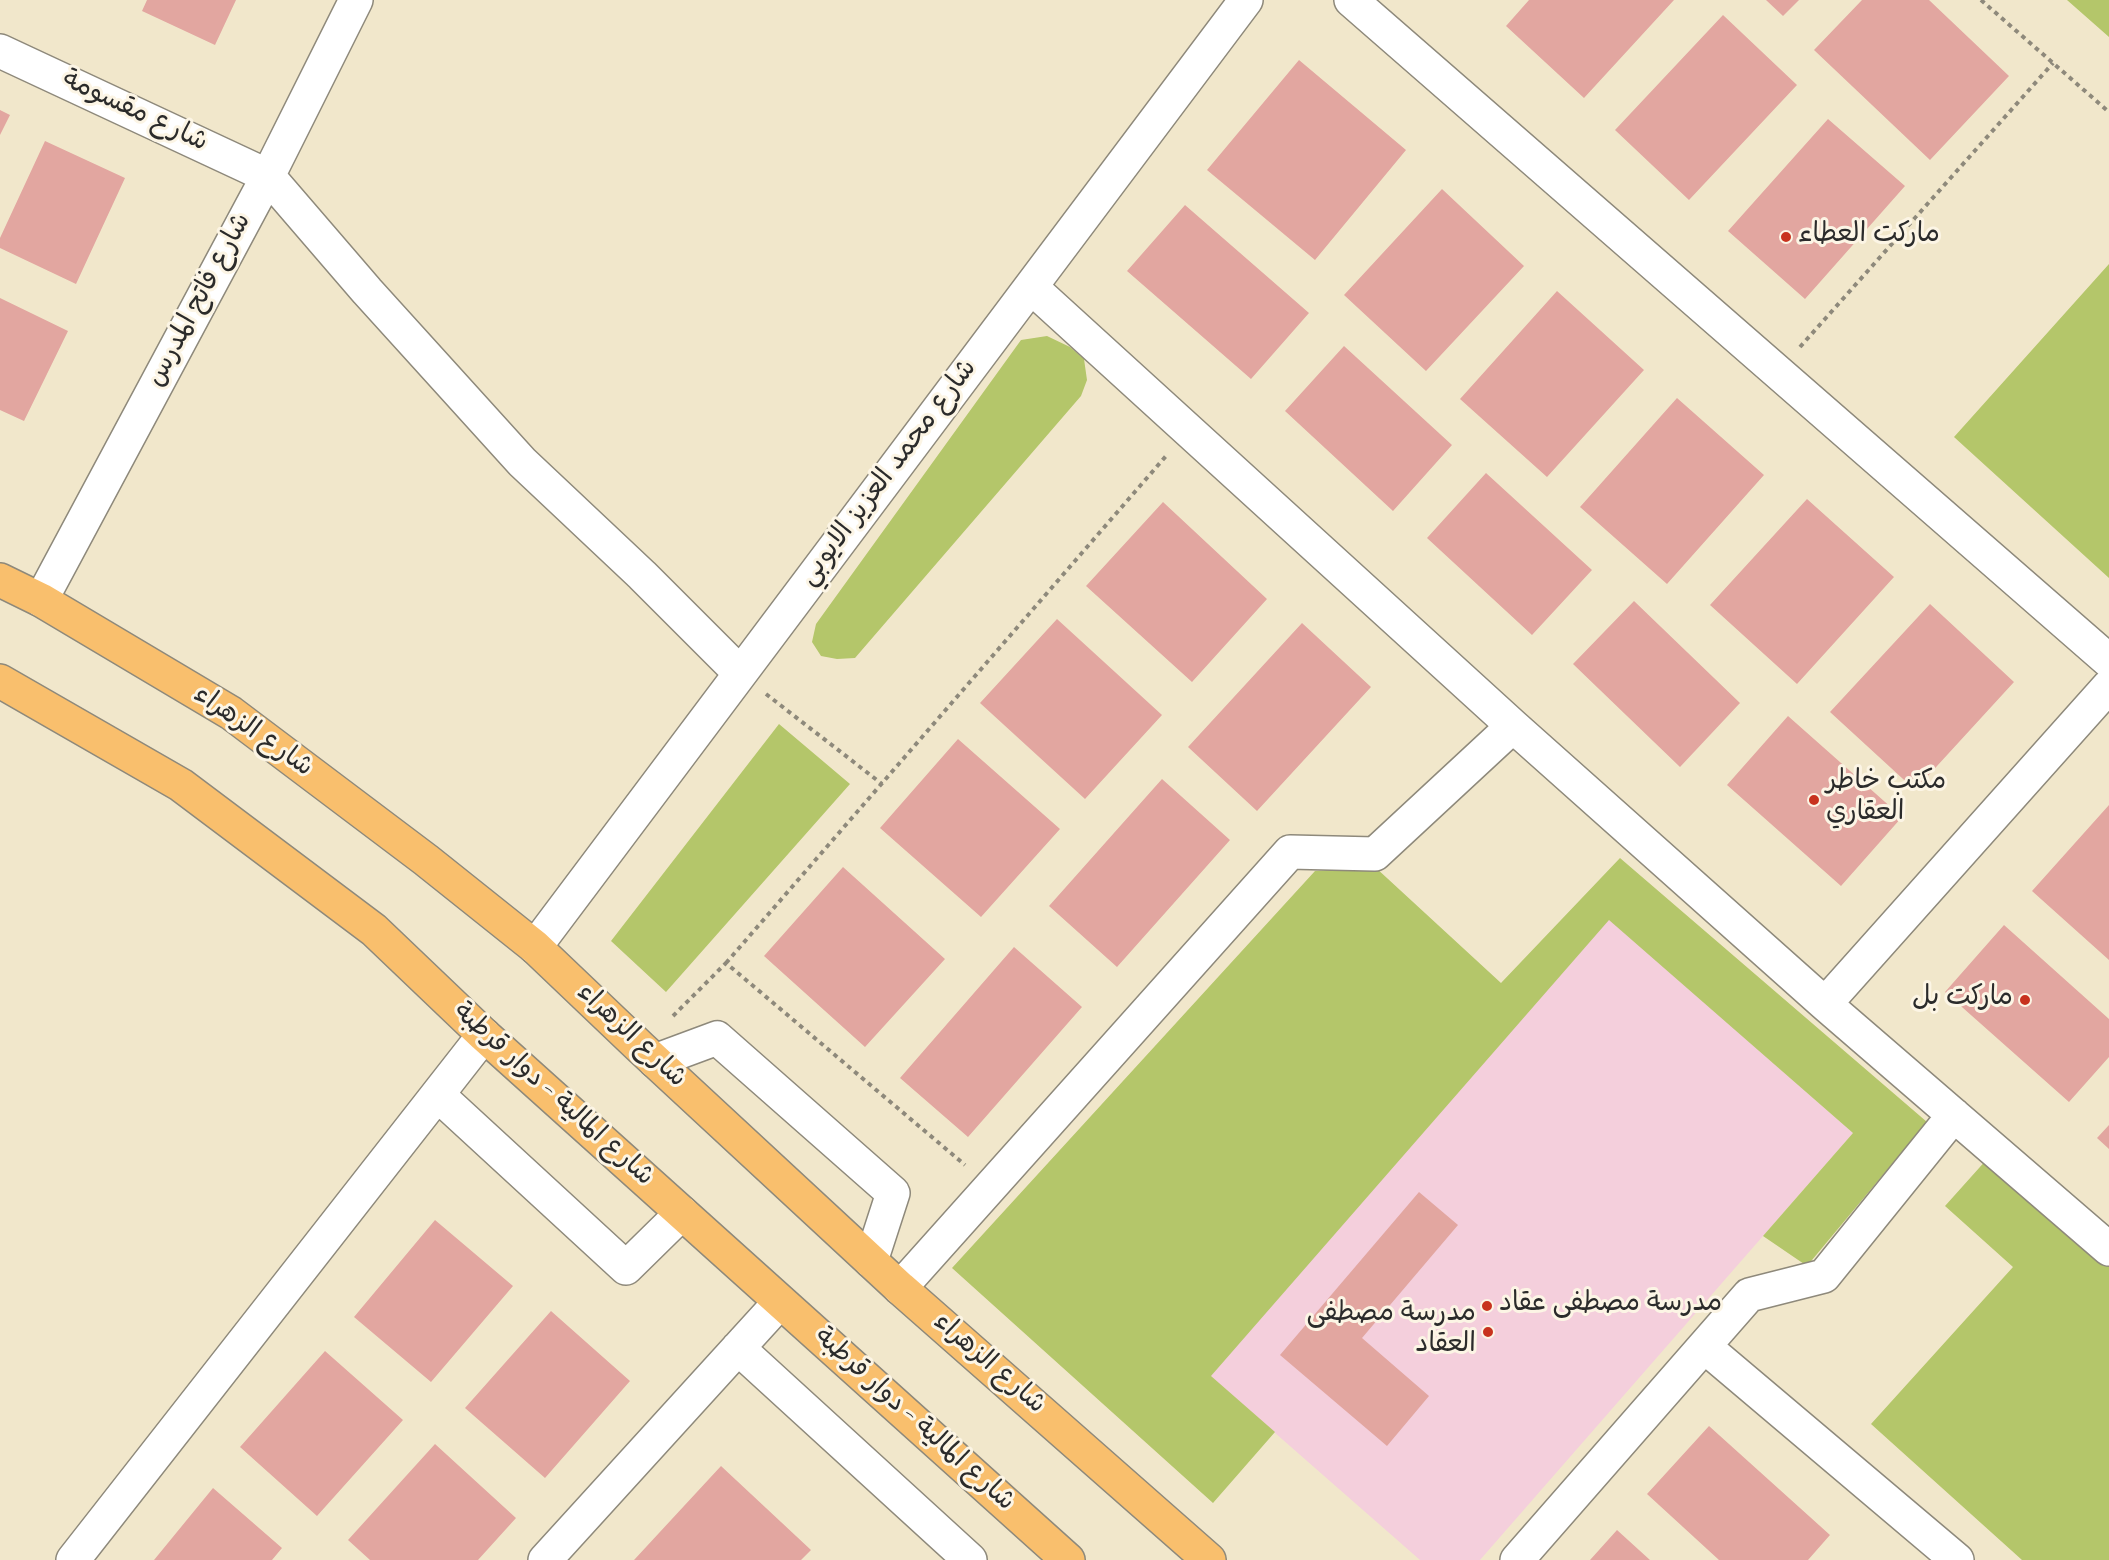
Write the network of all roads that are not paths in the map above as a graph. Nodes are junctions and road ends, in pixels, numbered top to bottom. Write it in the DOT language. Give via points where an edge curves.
graph roads {
  1 [pos="356,0"];
  2 [pos="1246,0"];
  3 [pos="1350,0"];
  4 [pos="0,51"];
  5 [pos="268,176"];
  6 [pos="1030,287"];
  7 [pos="0,580"];
  8 [pos="40,600"];
  9 [pos="2109,661"];
  10 [pos="740,674"];
  11 [pos="0,681"];
  12 [pos="2109,686"];
  13 [pos="1513,726"];
  14 [pos="534,947"];
  15 [pos="1825,1004"];
  16 [pos="484,1035"];
  17 [pos="648,1055"];
  18 [pos="438,1095"];
  19 [pos="1954,1115"];
  20 [pos="682,1213"];
  21 [pos="2109,1249"];
  22 [pos="871,1261"];
  23 [pos="900,1288"];
  24 [pos="780,1302"];
  25 [pos="1705,1347"];
  26 [pos="738,1348"];
  27 [pos="73,1560"];
  28 [pos="545,1560"];
  29 [pos="970,1560"];
  30 [pos="1068,1560"];
  31 [pos="1209,1560"];
  32 [pos="1517,1560"];
  33 [pos="1957,1560"];
  1 -- 5 [label="street, شارع فاتح المدرس"];
  2 -- 6 [label="street, شارع محمد العزيز الايوبي"];
  3 -- 9 [label="street"];
  4 -- 5 [label="street, شارع مقسومة"];
  5 -- 8 [label="street, شارع فاتح المدرس"];
  5 -- 10 [label="street" via="522,462"];
  6 -- 10 [label="street, شارع محمد العزيز الايوبي"];
  6 -- 13 [label="street"];
  7 -- 8 [label="main road, شارع الزهراء"];
  8 -- 14 [label="main road, شارع الزهراء" via="231,713"];
  10 -- 14 [label="street, شارع محمد العزيز الايوبي"];
  11 -- 16 [label="main road, شارع المالية - دوار قرطبة" via="181,785 374,930"];
  12 -- 15 [label="street"];
  13 -- 15 [label="street"];
  13 -- 23 [label="street" via="1375,854 1290,852"];
  14 -- 17 [label="main road, شارع الزهراء"];
  15 -- 19 [label="street"];
  16 -- 18 [label="street"];
  16 -- 20 [label="main road, شارع المالية - دوار قرطبة"];
  17 -- 22 [label="main road, شارع الزهراء"];
  17 -- 22 [label="street" via="717,1038 893,1193"];
  18 -- 20 [label="street" via="626,1268"];
  18 -- 27 [label="street"];
  19 -- 21 [label="street"];
  19 -- 25 [label="street" via="1824,1276 1749,1295"];
  20 -- 24 [label="main road, شارع المالية - دوار قرطبة"];
  22 -- 23 [label="main road, شارع الزهراء"];
  23 -- 31 [label="main road, شارع الزهراء"];
  24 -- 26 [label="street"];
  24 -- 30 [label="main road, شارع المالية - دوار قرطبة"];
  25 -- 32 [label="street"];
  25 -- 33 [label="street"];
  26 -- 28 [label="street"];
  26 -- 29 [label="street"];
}
